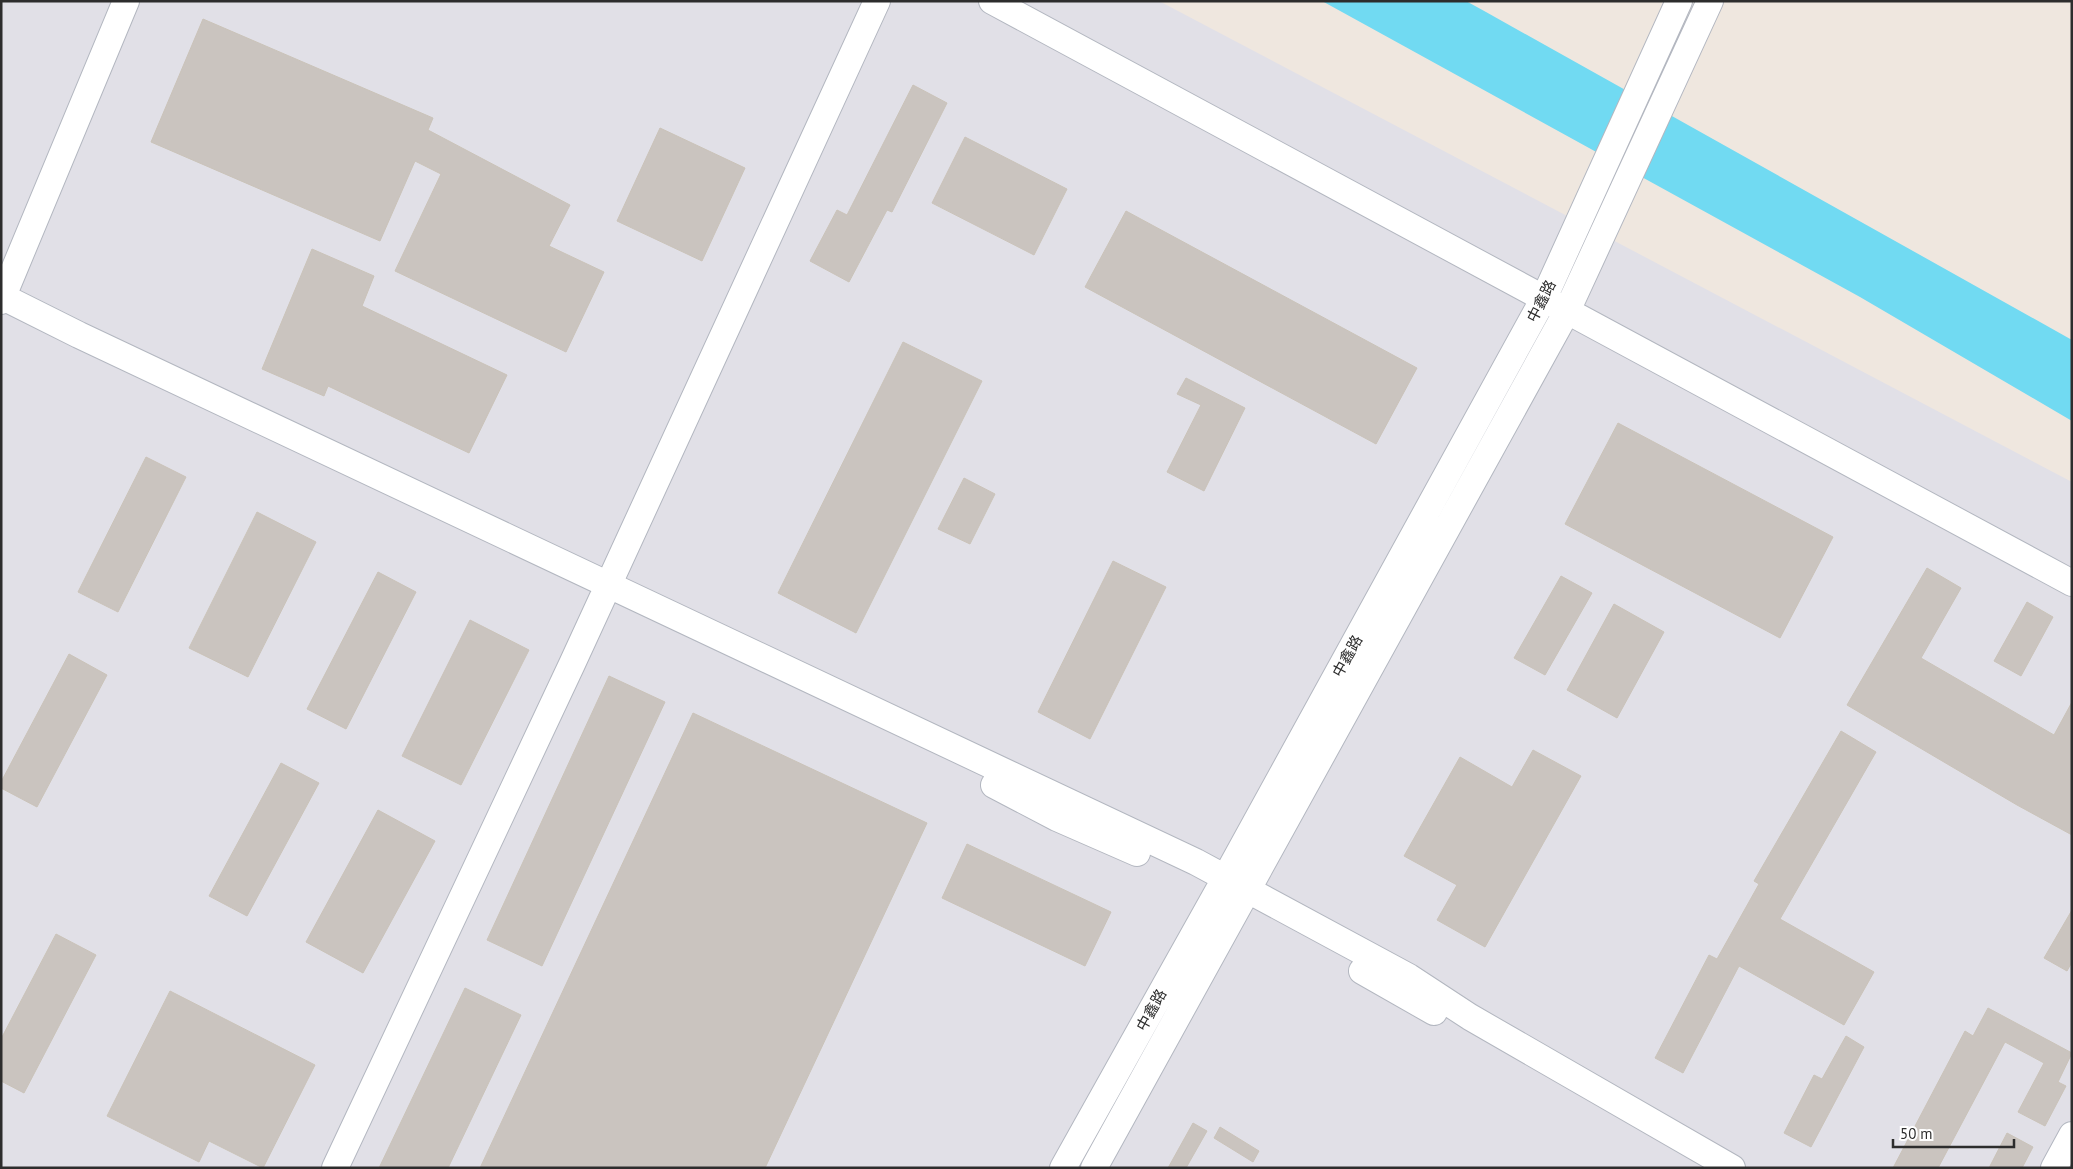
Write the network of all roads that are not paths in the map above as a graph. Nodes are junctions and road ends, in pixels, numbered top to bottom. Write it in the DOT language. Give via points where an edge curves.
graph roads {
  1 [pos="108,1"];
  2 [pos="126,1"];
  3 [pos="877,1"];
  4 [pos="992,1"];
  5 [pos="1679,1"];
  6 [pos="1710,1"];
  7 [pos="1,257"];
  8 [pos="1544,298"];
  9 [pos="2,302"];
  10 [pos="1567,311"];
  11 [pos="2072,583"];
  12 [pos="605,593"];
  13 [pos="1221,884"];
  14 [pos="1244,896"];
  15 [pos="2072,1134"];
  16 [pos="335,1168"];
  17 [pos="1063,1168"];
  18 [pos="1094,1168"];
  19 [pos="1701,1168"];
  20 [pos="1732,1168"];
  21 [pos="2054,1168"];
  1 -- 7 [label="street"];
  2 -- 9 [label="street"];
  3 -- 12 [label="street"];
  4 -- 8 [label="street"];
  5 -- 8 [label="street, 中鑫路"];
  6 -- 10 [label="street, 中鑫路"];
  8 -- 10 [label="street"];
  8 -- 13 [label="street, 中鑫路"];
  9 -- 12 [label="street"];
  10 -- 11 [label="street"];
  10 -- 14 [label="street, 中鑫路"];
  12 -- 13 [label="street" via="1057,818 1190,876"];
  12 -- 16 [label="street"];
  13 -- 14 [label="street"];
  13 -- 17 [label="street, 中鑫路"];
  14 -- 18 [label="street, 中鑫路"];
  14 -- 19 [label="street" via="1314,943"];
  14 -- 20 [label="street" via="1409,977 1470,1016"];
  15 -- 21 [label="street"];
}
